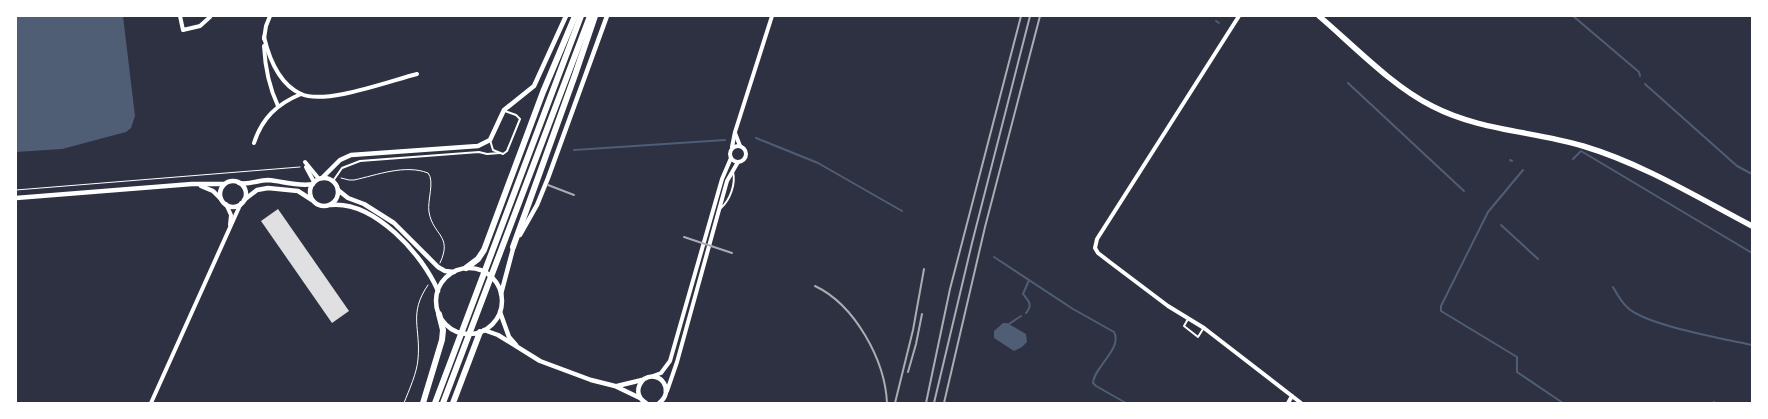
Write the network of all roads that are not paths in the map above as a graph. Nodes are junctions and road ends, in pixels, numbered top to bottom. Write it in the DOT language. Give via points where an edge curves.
graph roads {
  1 [pos="180,16"];
  2 [pos="270,16"];
  3 [pos="566,16"];
  4 [pos="575,16"];
  5 [pos="581,16"];
  6 [pos="590,16"];
  7 [pos="595,16"];
  8 [pos="607,16"];
  9 [pos="772,16"];
  10 [pos="1239,16"];
  11 [pos="1319,16"];
  12 [pos="210,17"];
  13 [pos="264,37"];
  14 [pos="417,74"];
  15 [pos="301,94"];
  16 [pos="278,106"];
  17 [pos="504,110"];
  18 [pos="735,132"];
  19 [pos="490,140"];
  20 [pos="254,143"];
  21 [pos="740,146"];
  22 [pos="732,147"];
  23 [pos="500,153"];
  24 [pos="731,158"];
  25 [pos="738,162"];
  26 [pos="732,172"];
  27 [pos="321,178"];
  28 [pos="333,181"];
  29 [pos="239,183"];
  30 [pos="313,183"];
  31 [pos="192,184"];
  32 [pos="224,184"];
  33 [pos="338,190"];
  34 [pos="16,198"];
  35 [pos="221,199"];
  36 [pos="312,200"];
  37 [pos="242,202"];
  38 [pos="226,204"];
  39 [pos="330,205"];
  40 [pos="718,210"];
  41 [pos="1752,226"];
  42 [pos="228,234"];
  43 [pos="709,236"];
  44 [pos="513,247"];
  45 [pos="466,268"];
  46 [pos="454,272"];
  47 [pos="691,288"];
  48 [pos="697,290"];
  49 [pos="438,291"];
  50 [pos="501,294"];
  51 [pos="500,312"];
  52 [pos="439,314"];
  53 [pos="1188,318"];
  54 [pos="1204,328"];
  55 [pos="482,331"];
  56 [pos="676,342"];
  57 [pos="682,344"];
  58 [pos="520,349"];
  59 [pos="653,376"];
  60 [pos="642,380"];
  61 [pos="615,386"];
  62 [pos="666,394"];
  63 [pos="1292,396"];
  64 [pos="640,398"];
  65 [pos="1296,401"];
  66 [pos="151,403"];
  67 [pos="423,403"];
  68 [pos="434,403"];
  69 [pos="443,403"];
  70 [pos="453,403"];
  71 [pos="646,403"];
  72 [pos="658,403"];
  73 [pos="663,403"];
  74 [pos="1288,403"];
  75 [pos="1301,403"];
  1 -- 12 [label="street" via="183,30 200,26"];
  2 -- 13 [label="street"];
  3 -- 17 [label="street" via="534,86"];
  4 -- 45 [label="highway" via="543,92 484,250 478,259"];
  5 -- 68 [label="highway"];
  6 -- 69 [label="highway"];
  7 -- 44 [label="highway" via="576,76"];
  8 -- 44 [label="street" via="537,205"];
  9 -- 18 [label="street"];
  10 -- 53 [label="street" via="1095,242 1096,250 1105,259"];
  11 -- 41 [label="main road" via="1392,79 1422,101 1470,122 1568,142 1602,152 1644,169"];
  13 -- 15 [label="street" via="279,74"];
  13 -- 16 [label="street" via="266,68"];
  14 -- 15 [label="street" via="338,94 318,97"];
  15 -- 16 [label="street"];
  16 -- 20 [label="street" via="263,123"];
  17 -- 19 [label="street"];
  17 -- 23 [label="lane" via="516,114 520,119 506,153"];
  18 -- 21 [label="street"];
  18 -- 22 [label="street"];
  19 -- 23 [label="lane" via="491,148"];
  19 -- 27 [label="street" via="478,146 351,155 340,160"];
  21 -- 22 [label="street"];
  21 -- 25 [label="street" via="746,154 743,160"];
  22 -- 24 [label="street"];
  23 -- 28 [label="lane" via="479,152 360,161 342,168"];
  24 -- 25 [label="street"];
  24 -- 43 [label="street" via="722,180"];
  25 -- 26 [label="street"];
  26 -- 40 [label="street"];
  26 -- 40 [label="lane" via="734,181 731,193 727,202"];
  27 -- 28 [label="street"];
  27 -- 30 [label="street"];
  27 -- 30 [label="street" via="305,162"];
  28 -- 33 [label="street"];
  29 -- 30 [label="street" via="268,180"];
  29 -- 32 [label="street" via="232,181"];
  29 -- 37 [label="street" via="244,189"];
  30 -- 36 [label="street" via="310,193"];
  31 -- 32 [label="street"];
  31 -- 34 [label="street"];
  31 -- 35 [label="street" via="207,188"];
  32 -- 35 [label="street" via="220,191"];
  33 -- 39 [label="street" via="337,197"];
  33 -- 46 [label="street" via="394,223 438,267"];
  35 -- 38 [label="street"];
  36 -- 37 [label="street" via="298,191 268,188 257,190"];
  36 -- 39 [label="street" via="317,205"];
  37 -- 38 [label="street" via="233,206"];
  37 -- 42 [label="street"];
  38 -- 42 [label="street" via="231,218"];
  39 -- 49 [label="street" via="351,207 380,222 416,255"];
  40 -- 43 [label="street"];
  42 -- 66 [label="street"];
  43 -- 47 [label="street"];
  43 -- 48 [label="street"];
  44 -- 50 [label="street"];
  45 -- 46 [label="street"];
  45 -- 50 [label="street" via="478,269 487,274 496,282"];
  46 -- 49 [label="street" via="444,280"];
  47 -- 48 [label="street"];
  47 -- 56 [label="street"];
  48 -- 57 [label="street"];
  49 -- 52 [label="street" via="436,304"];
  50 -- 51 [label="street"];
  51 -- 55 [label="street" via="494,322"];
  51 -- 58 [label="street" via="509,336"];
  52 -- 55 [label="street" via="446,324 457,331 469,334"];
  52 -- 67 [label="highway" via="443,330 442,340"];
  53 -- 54 [label="street"];
  53 -- 54 [label="lane" via="1184,326 1198,337"];
  54 -- 63 [label="street"];
  55 -- 58 [label="street" via="498,335"];
  55 -- 70 [label="highway"];
  56 -- 57 [label="street"];
  56 -- 59 [label="street" via="666,368"];
  57 -- 62 [label="street"];
  58 -- 61 [label="street" via="550,365"];
  59 -- 60 [label="street"];
  59 -- 62 [label="street" via="663,381"];
  60 -- 61 [label="street"];
  60 -- 64 [label="street" via="638,390"];
  61 -- 64 [label="street"];
  62 -- 72 [label="street"];
  62 -- 73 [label="street"];
  63 -- 65 [label="street"];
  63 -- 74 [label="street"];
  64 -- 71 [label="street"];
  65 -- 75 [label="street"];
}
